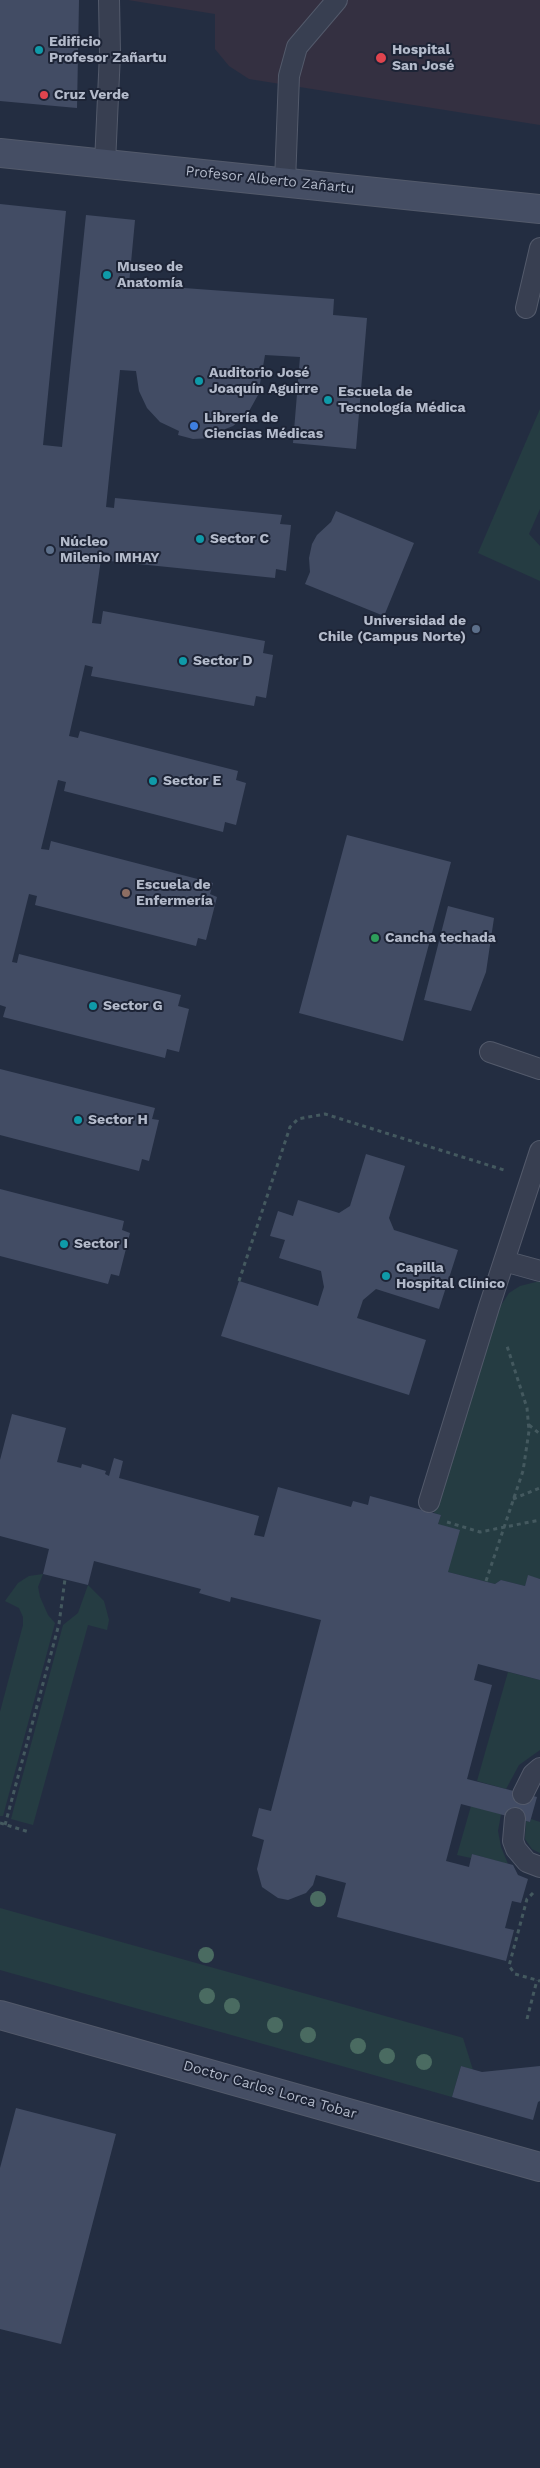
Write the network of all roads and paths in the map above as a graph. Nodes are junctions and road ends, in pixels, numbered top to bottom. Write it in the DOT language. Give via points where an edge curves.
graph roads {
  1 [pos="109,0"];
  2 [pos="337,0"];
  3 [pos="0,153"];
  4 [pos="106,163"];
  5 [pos="285,182"];
  6 [pos="540,209"];
  7 [pos="540,248"];
  8 [pos="526,308"];
  9 [pos="490,1052"];
  10 [pos="540,1069"];
  11 [pos="540,1152"];
  12 [pos="531,1178"];
  13 [pos="504,1261"];
  14 [pos="540,1271"];
  15 [pos="239,1281"];
  16 [pos="489,1307"];
  17 [pos="529,1425"];
  18 [pos="540,1434"];
  19 [pos="540,1488"];
  20 [pos="512,1499"];
  21 [pos="429,1502"];
  22 [pos="439,1519"];
  23 [pos="540,1520"];
  24 [pos="502,1527"];
  25 [pos="65,1579"];
  26 [pos="486,1581"];
  27 [pos="540,1768"];
  28 [pos="523,1794"];
  29 [pos="514,1818"];
  30 [pos="0,1823"];
  31 [pos="5,1825"];
  32 [pos="29,1832"];
  33 [pos="540,1867"];
  34 [pos="538,1891"];
  35 [pos="539,1981"];
  36 [pos="0,2015"];
  37 [pos="527,2019"];
  38 [pos="540,2167"];
  1 -- 4 [label="lane"];
  2 -- 5 [label="lane" via="296,47 289,76"];
  3 -- 4 [label="main road, Profesor Alberto Zañartu"];
  4 -- 5 [label="main road, Profesor Alberto Zañartu"];
  5 -- 6 [label="main road, Profesor Alberto Zañartu"];
  7 -- 8 [label="lane"];
  9 -- 10 [label="lane"];
  11 -- 12 [label="lane"];
  12 -- 13 [label="lane"];
  12 -- 15 [label="path" via="325,1114 298,1119 290,1128"];
  13 -- 14 [label="lane"];
  13 -- 16 [label="lane"];
  16 -- 17 [label="path" via="499,1322 528,1408"];
  16 -- 21 [label="lane"];
  17 -- 18 [label="path"];
  17 -- 20 [label="path" via="527,1453"];
  19 -- 20 [label="path"];
  20 -- 24 [label="path"];
  22 -- 24 [label="path" via="480,1532"];
  23 -- 24 [label="path"];
  24 -- 26 [label="path"];
  25 -- 31 [label="path" via="59,1624"];
  27 -- 28 [label="lane" via="533,1774"];
  29 -- 33 [label="lane" via="516,1849 527,1862"];
  30 -- 31 [label="path"];
  31 -- 32 [label="path"];
  34 -- 35 [label="path" via="527,1899 509,1966 515,1974"];
  35 -- 37 [label="path"];
  36 -- 38 [label="main road, Doctor Carlos Lorca Tobar"];
}
